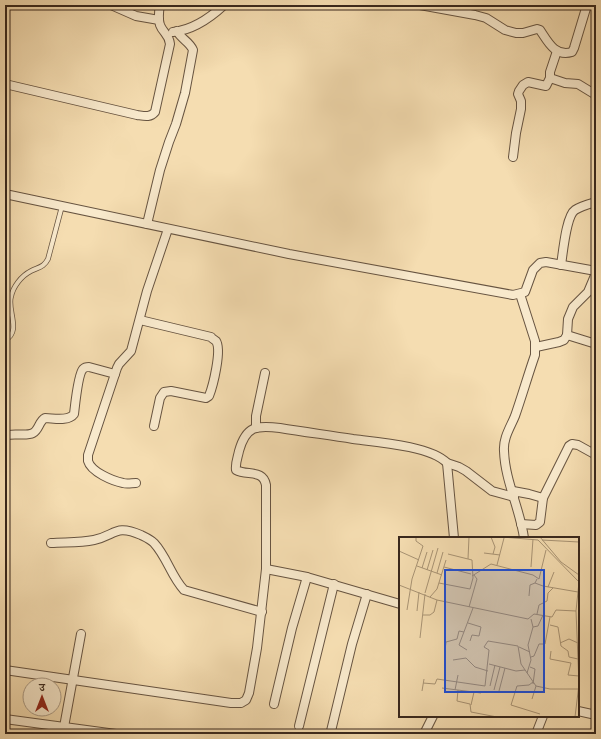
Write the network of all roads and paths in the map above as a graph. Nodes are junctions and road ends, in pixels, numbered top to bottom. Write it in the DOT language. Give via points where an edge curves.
graph roads {
  1 [pos="111,5"];
  2 [pos="160,5"];
  3 [pos="224,5"];
  4 [pos="420,5"];
  5 [pos="587,5"];
  6 [pos="159,20"];
  7 [pos="177,31"];
  8 [pos="166,32"];
  9 [pos="557,51"];
  10 [pos="550,78"];
  11 [pos="5,84"];
  12 [pos="596,95"];
  13 [pos="513,156"];
  14 [pos="5,194"];
  15 [pos="596,202"];
  16 [pos="62,206"];
  17 [pos="147,224"];
  18 [pos="168,229"];
  19 [pos="561,264"];
  20 [pos="596,272"];
  21 [pos="520,294"];
  22 [pos="140,320"];
  23 [pos="566,334"];
  24 [pos="5,340"];
  25 [pos="596,344"];
  26 [pos="536,347"];
  27 [pos="266,373"];
  28 [pos="115,374"];
  29 [pos="154,426"];
  30 [pos="256,428"];
  31 [pos="5,436"];
  32 [pos="596,455"];
  33 [pos="447,463"];
  34 [pos="136,483"];
  35 [pos="513,494"];
  36 [pos="543,498"];
  37 [pos="521,524"];
  38 [pos="454,537"];
  39 [pos="524,537"];
  40 [pos="51,543"];
  41 [pos="266,568"];
  42 [pos="307,577"];
  43 [pos="334,584"];
  44 [pos="367,594"];
  45 [pos="399,604"];
  46 [pos="262,612"];
  47 [pos="81,634"];
  48 [pos="5,670"];
  49 [pos="73,679"];
  50 [pos="274,704"];
  51 [pos="579,711"];
  52 [pos="596,715"];
  53 [pos="432,717"];
  54 [pos="543,717"];
  55 [pos="5,719"];
  56 [pos="300,726"];
  57 [pos="64,727"];
  58 [pos="331,731"];
  59 [pos="79,732"];
  60 [pos="116,734"];
  61 [pos="424,734"];
  62 [pos="536,734"];
  1 -- 6 [label="street" via="136,16"];
  2 -- 6 [label="street"];
  3 -- 7 [label="street" via="206,20 191,28"];
  4 -- 9 [label="street" via="486,18 516,34 537,28"];
  5 -- 9 [label="street" via="572,52"];
  6 -- 8 [label="street" via="160,26"];
  7 -- 8 [label="street"];
  7 -- 17 [label="street" via="192,50 183,99 160,170"];
  8 -- 11 [label="street" via="170,44 153,115 146,117"];
  9 -- 10 [label="street"];
  10 -- 12 [label="street" via="578,84"];
  10 -- 13 [label="street" via="546,86 528,82 519,90 521,109"];
  14 -- 16 [label="street"];
  15 -- 19 [label="street" via="572,213 568,222"];
  16 -- 17 [label="street"];
  16 -- 24 [label="lane" via="45,265 31,271 15,286 10,298 13,331"];
  17 -- 18 [label="street"];
  18 -- 21 [label="street" via="506,294"];
  18 -- 22 [label="street"];
  19 -- 20 [label="street"];
  19 -- 21 [label="street" via="540,263 533,270 525,292"];
  20 -- 23 [label="street" via="588,292 573,307"];
  21 -- 26 [label="street"];
  22 -- 28 [label="street" via="131,351 119,364"];
  22 -- 29 [label="street" via="211,337 216,340 218,346 209,396 206,398 164,392 160,398"];
  23 -- 25 [label="street"];
  23 -- 26 [label="street" via="564,340"];
  26 -- 35 [label="street" via="504,443 505,467"];
  27 -- 30 [label="street" via="256,416"];
  28 -- 31 [label="street" via="85,368 80,377 72,417 45,418 32,434"];
  28 -- 34 [label="street" via="88,455 88,462 112,480"];
  30 -- 33 [label="street" via="280,428 402,446 432,454"];
  30 -- 41 [label="street" via="245,435 242,441 236,470 265,479"];
  32 -- 36 [label="street" via="578,445 569,446"];
  33 -- 35 [label="street" via="466,471 492,490"];
  33 -- 38 [label="street"];
  35 -- 36 [label="street" via="529,494"];
  35 -- 37 [label="street"];
  36 -- 37 [label="street" via="539,524"];
  37 -- 39 [label="street"];
  40 -- 46 [label="street" via="96,540 119,530 130,531 149,539 154,544 176,582 184,590"];
  41 -- 42 [label="street"];
  41 -- 46 [label="street"];
  42 -- 43 [label="street"];
  42 -- 50 [label="street"];
  43 -- 44 [label="street"];
  43 -- 56 [label="street"];
  44 -- 45 [label="street"];
  44 -- 58 [label="street"];
  46 -- 49 [label="street" via="249,693 246,700 241,703"];
  47 -- 49 [label="street"];
  48 -- 49 [label="street"];
  49 -- 57 [label="street"];
  51 -- 52 [label="street"];
  53 -- 61 [label="street"];
  54 -- 62 [label="street"];
  55 -- 57 [label="street"];
  57 -- 59 [label="street"];
  59 -- 60 [label="street"];
}
